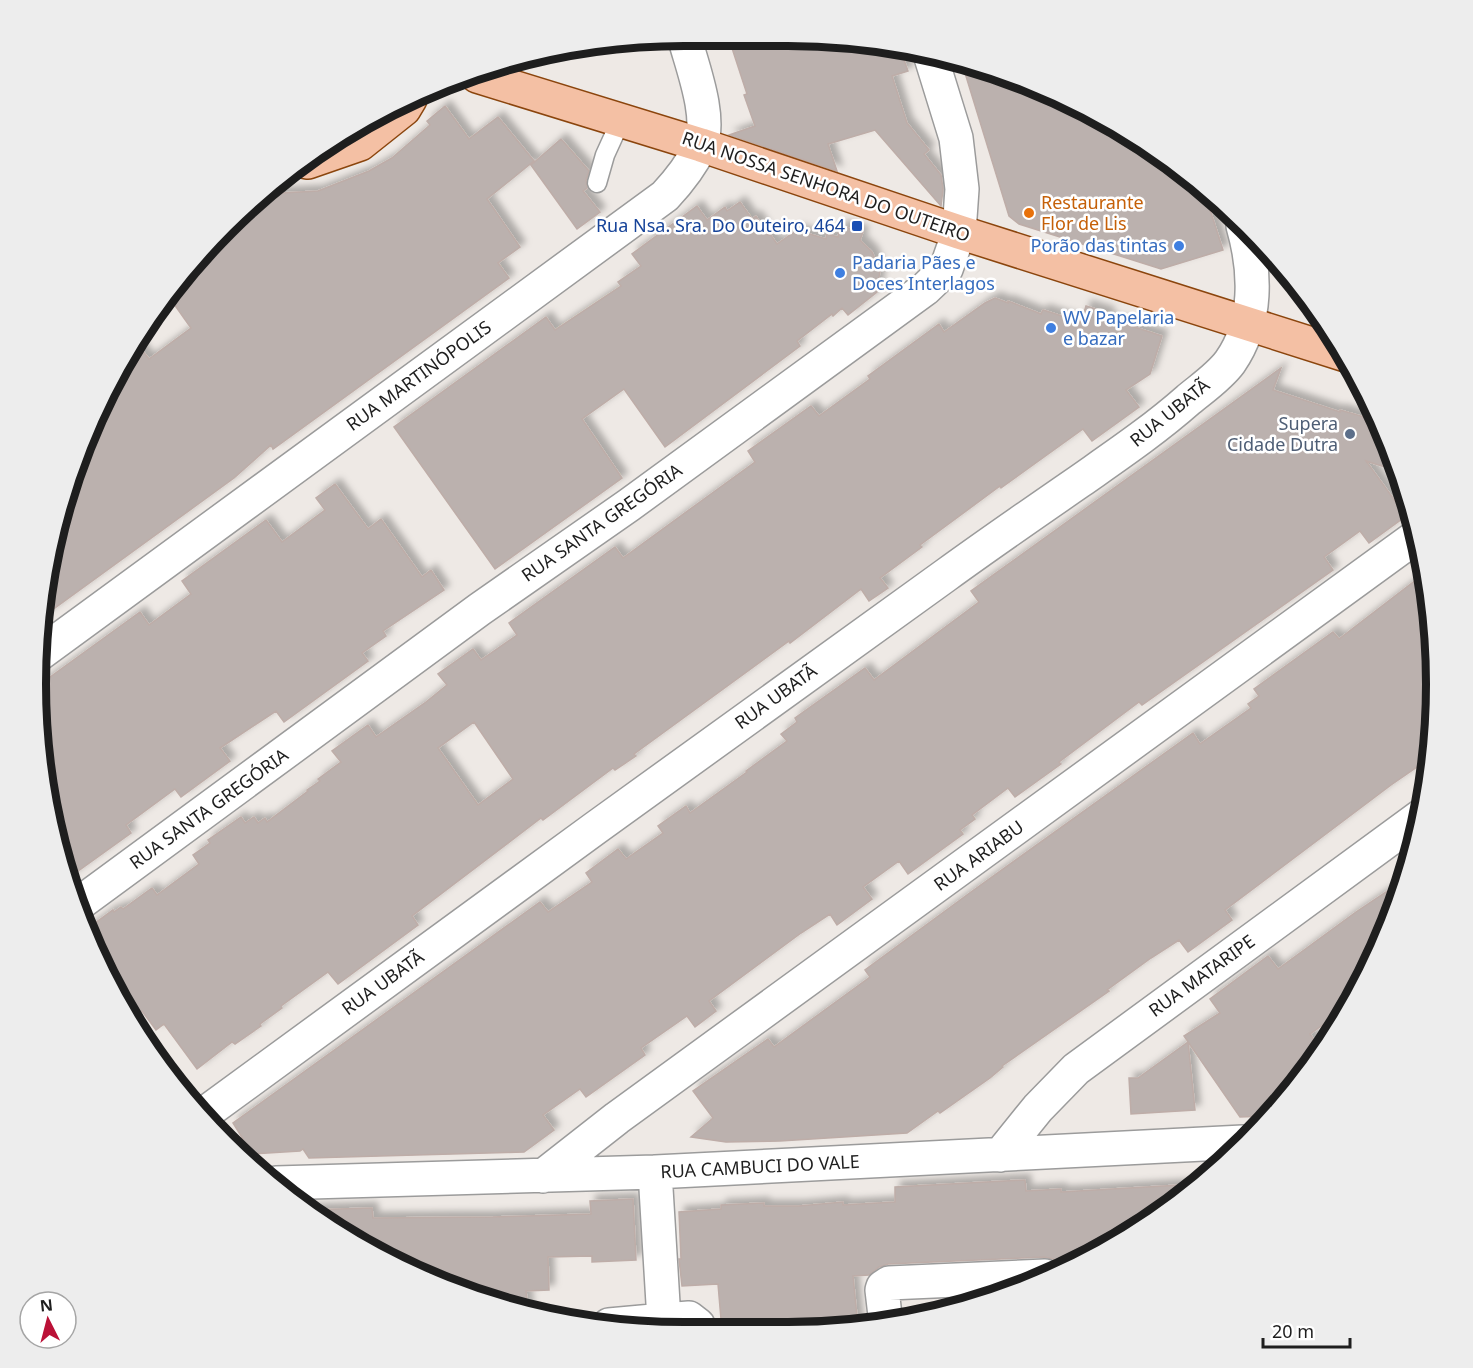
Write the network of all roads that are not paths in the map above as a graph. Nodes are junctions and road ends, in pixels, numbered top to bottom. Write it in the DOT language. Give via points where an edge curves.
graph roads {
  1 [pos="687,46"];
  2 [pos="933,63"];
  3 [pos="485,78"];
  4 [pos="396,115"];
  5 [pos="621,120"];
  6 [pos="701,145"];
  7 [pos="329,155"];
  8 [pos="597,183"];
  9 [pos="958,232"];
  10 [pos="1247,241"];
  11 [pos="1249,323"];
  12 [pos="1331,349"];
  13 [pos="1410,541"];
  14 [pos="48,648"];
  15 [pos="1411,824"];
  16 [pos="84,900"];
  17 [pos="210,1110"];
  18 [pos="1232,1143"];
  19 [pos="1000,1155"];
  20 [pos="655,1172"];
  21 [pos="543,1176"];
  22 [pos="287,1183"];
  23 [pos="1023,1277"];
  24 [pos="884,1314"];
  25 [pos="663,1320"];
  26 [pos="656,1321"];
  27 [pos="694,1322"];
  1 -- 6 [label="street, RUA MARTINÓPOLIS" via="701,95"];
  2 -- 9 [label="street, RUA SANTA GREGÓRIA" via="956,138 962,189"];
  3 -- 5 [label="main road, RUA NOSSA SENHORA DO OUTEIRO"];
  4 -- 7 [label="main road" via="360,144"];
  5 -- 6 [label="main road, RUA NOSSA SENHORA DO OUTEIRO"];
  5 -- 8 [label="lane"];
  6 -- 9 [label="main road, RUA NOSSA SENHORA DO OUTEIRO"];
  6 -- 14 [label="street, RUA MARTINÓPOLIS" via="687,171 665,196"];
  9 -- 11 [label="main road, RUA NOSSA SENHORA DO OUTEIRO"];
  9 -- 16 [label="street, RUA SANTA GREGÓRIA" via="946,269 926,289 470,616"];
  10 -- 11 [label="street, RUA UBATÃ" via="1252,274"];
  11 -- 12 [label="main road, RUA NOSSA SENHORA DO OUTEIRO"];
  11 -- 17 [label="street, RUA UBATÃ" via="1227,366 1158,426 746,718"];
  13 -- 21 [label="street, RUA ARIABU"];
  15 -- 19 [label="street, RUA MATARIPE" via="1076,1069"];
  18 -- 19 [label="street, RUA CAMBUCI DO VALE"];
  19 -- 20 [label="street, RUA CAMBUCI DO VALE"];
  20 -- 21 [label="street, RUA CAMBUCI DO VALE"];
  20 -- 25 [label="street"];
  21 -- 22 [label="street, RUA CAMBUCI DO VALE"];
  23 -- 24 [label="street" via="889,1282 882,1290"];
  25 -- 26 [label="street"];
  25 -- 27 [label="street" via="689,1318"];
}
